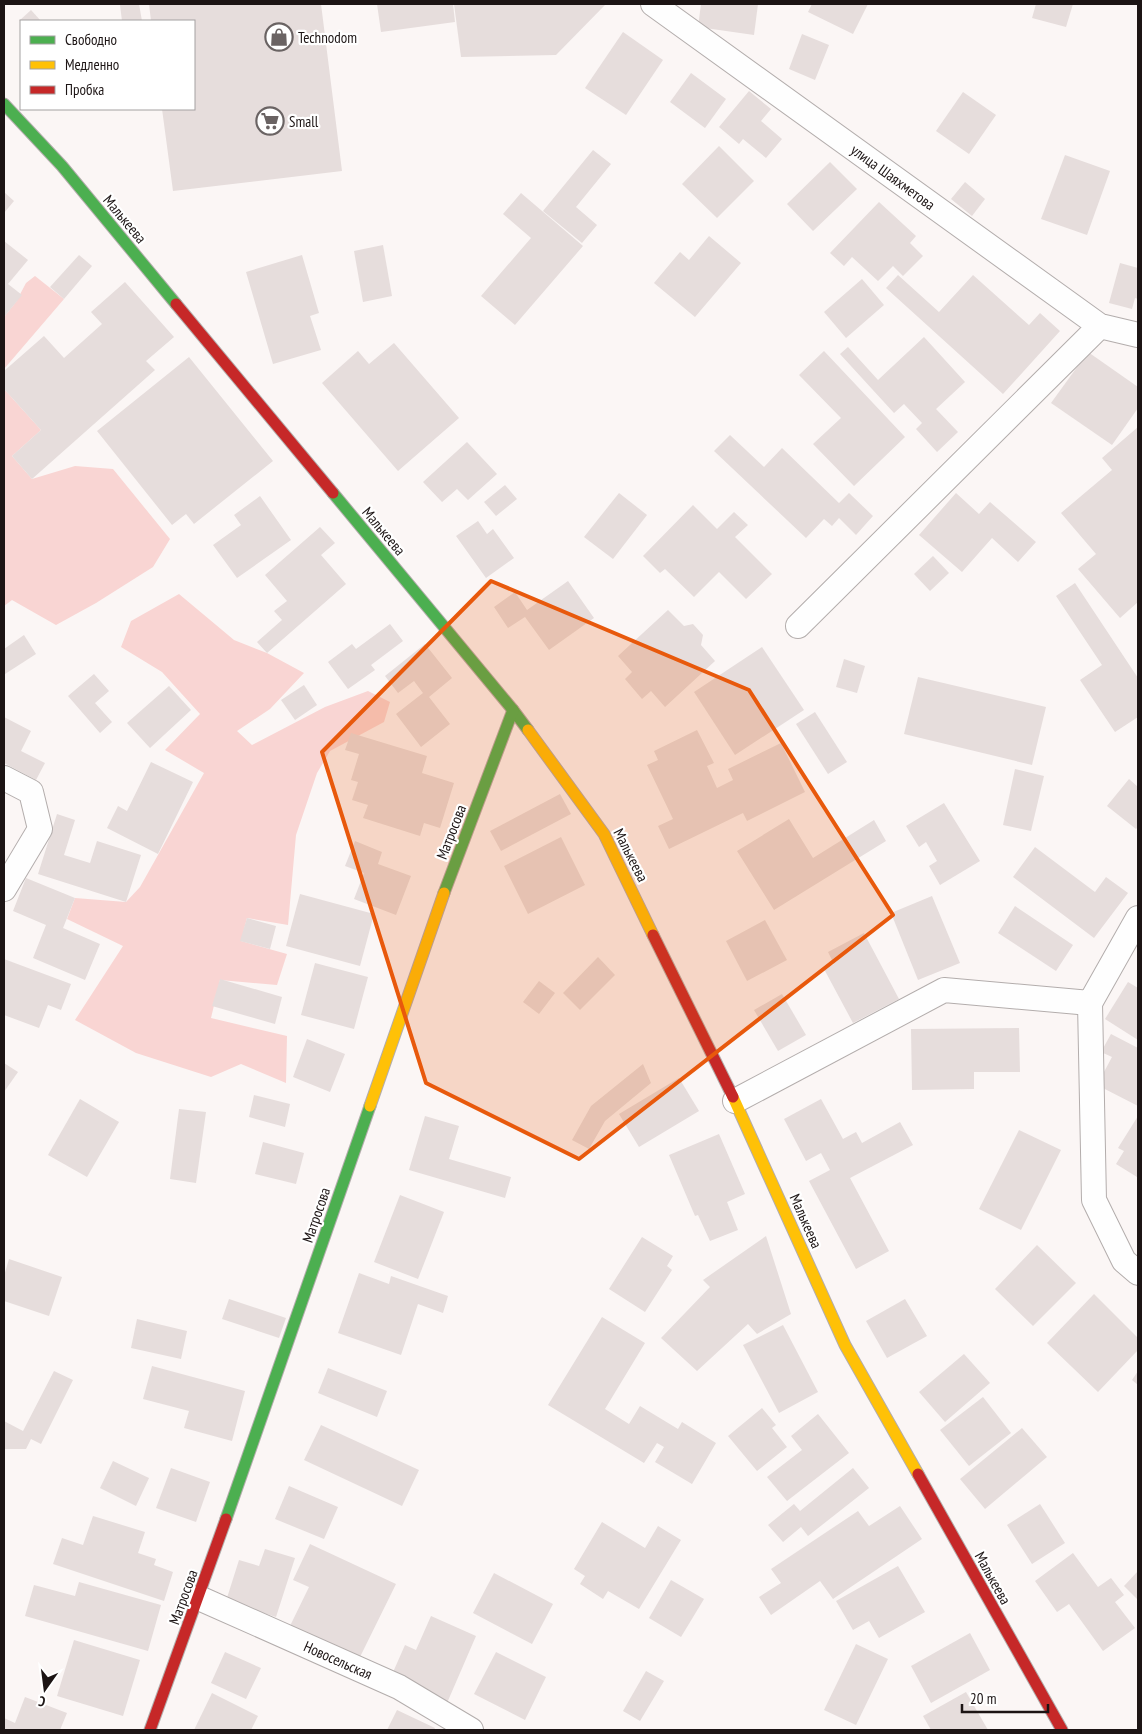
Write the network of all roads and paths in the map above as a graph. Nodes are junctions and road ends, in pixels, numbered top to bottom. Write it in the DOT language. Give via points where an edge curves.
graph roads {
  1 [pos="654,4"];
  2 [pos="4,104"];
  3 [pos="1100,326"];
  4 [pos="1138,335"];
  5 [pos="798,626"];
  6 [pos="513,710"];
  7 [pos="4,778"];
  8 [pos="4,889"];
  9 [pos="1138,918"];
  10 [pos="1090,1003"];
  11 [pos="735,1101"];
  12 [pos="1138,1273"];
  13 [pos="199,1598"];
  14 [pos="150,1730"];
  15 [pos="471,1730"];
  16 [pos="1062,1730"];
  1 -- 3 [label="street, улица Шаяхметова"];
  2 -- 6 [label="street, Малькеева" via="62,166"];
  3 -- 4 [label="street, улица Шаяхметова"];
  3 -- 5 [label="street"];
  6 -- 11 [label="street, Малькеева" via="604,834"];
  6 -- 13 [label="street, Матросова" via="447,885"];
  7 -- 8 [label="street" via="31,792 40,829"];
  9 -- 10 [label="street"];
  10 -- 11 [label="street" via="944,990"];
  10 -- 12 [label="street" via="1094,1200 1124,1261"];
  11 -- 16 [label="street, Малькеева" via="845,1345"];
  13 -- 14 [label="street, Матросова"];
  13 -- 15 [label="street, Новосельская" via="400,1687"];
}
